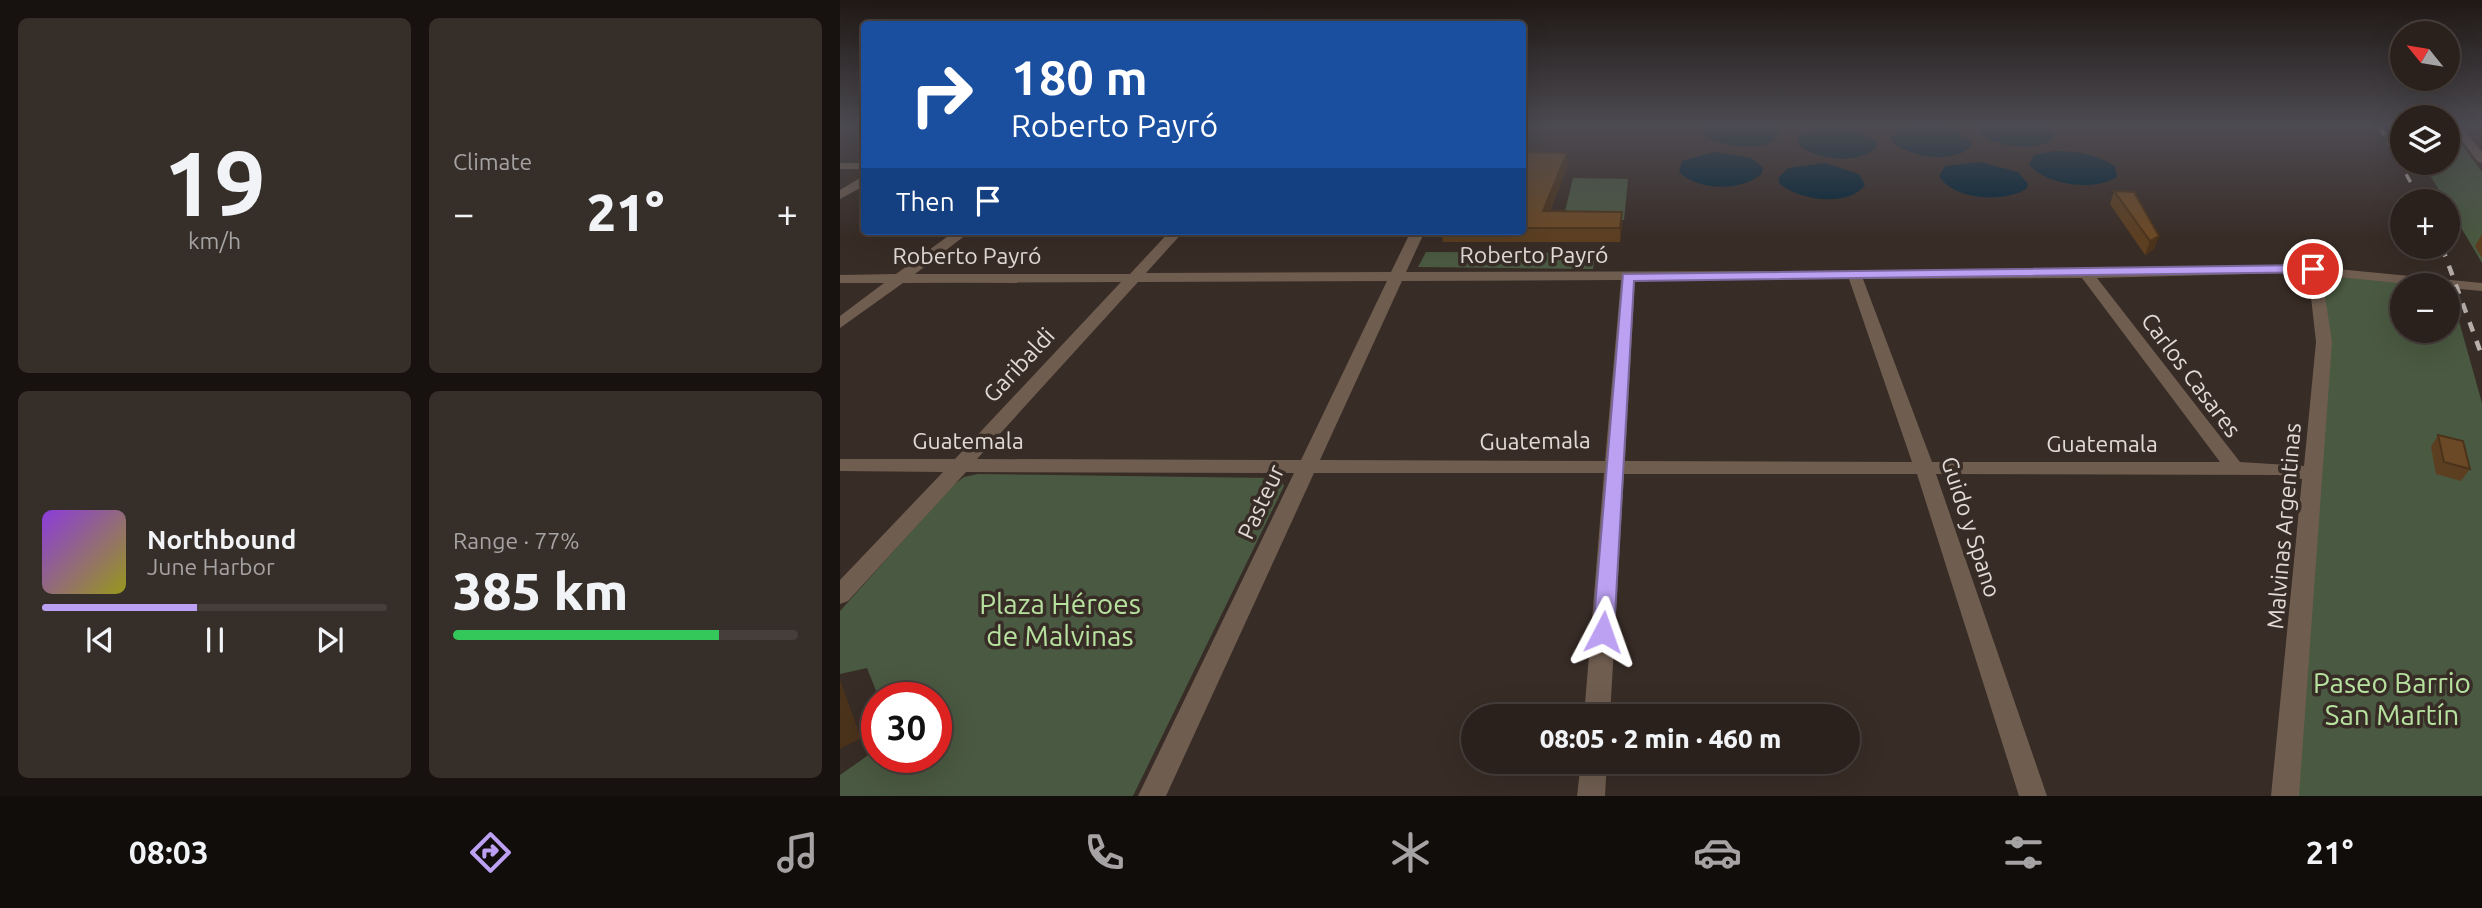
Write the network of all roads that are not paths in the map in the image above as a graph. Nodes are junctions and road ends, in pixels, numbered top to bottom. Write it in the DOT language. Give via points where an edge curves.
graph roads {
  1 [pos="840,166"];
  2 [pos="861,166"];
  3 [pos="861,183"];
  4 [pos="840,195"];
  5 [pos="959,235"];
  6 [pos="1173,235"];
  7 [pos="1416,235"];
  8 [pos="2304,269"];
  9 [pos="2086,274"];
  10 [pos="1855,276"];
  11 [pos="1628,277"];
  12 [pos="1396,278"];
  13 [pos="840,279"];
  14 [pos="900,279"];
  15 [pos="1132,279"];
  16 [pos="2482,287"];
  17 [pos="840,323"];
  18 [pos="840,465"];
  19 [pos="960,465"];
  20 [pos="1615,465"];
  21 [pos="1924,467"];
  22 [pos="1306,468"];
  23 [pos="2235,469"];
  24 [pos="2314,474"];
  25 [pos="840,595"];
  26 [pos="1598,704"];
  27 [pos="1593,774"];
  28 [pos="1152,796"];
  29 [pos="1591,796"];
  30 [pos="2033,796"];
  31 [pos="2285,796"];
  1 -- 2 [label="street"];
  3 -- 4 [label="street"];
  5 -- 14 [label="street"];
  6 -- 15 [label="street, Garibaldi"];
  7 -- 12 [label="street, Pasteur"];
  8 -- 9 [label="street, Roberto Payró"];
  8 -- 16 [label="street, Roberto Payró"];
  8 -- 24 [label="street, Malvinas Argentinas" via="2322,316 2324,342"];
  9 -- 10 [label="street, Roberto Payró"];
  9 -- 23 [label="street, Carlos Casares"];
  10 -- 11 [label="street, Roberto Payró"];
  10 -- 21 [label="street, Guido y Spano"];
  11 -- 12 [label="street, Roberto Payró"];
  11 -- 20 [label="street"];
  12 -- 15 [label="street, Roberto Payró"];
  12 -- 22 [label="street, Pasteur"];
  13 -- 14 [label="street, Roberto Payró"];
  14 -- 15 [label="street, Roberto Payró"];
  14 -- 17 [label="street"];
  15 -- 19 [label="street, Garibaldi"];
  18 -- 19 [label="street, Guatemala"];
  19 -- 22 [label="street, Guatemala"];
  19 -- 25 [label="street, Garibaldi"];
  20 -- 21 [label="street, Guatemala"];
  20 -- 22 [label="street, Guatemala"];
  20 -- 26 [label="street"];
  21 -- 23 [label="street, Guatemala"];
  21 -- 30 [label="street, Guido y Spano"];
  22 -- 28 [label="street, Pasteur"];
  23 -- 24 [label="street, Guatemala"];
  24 -- 31 [label="street, Malvinas Argentinas"];
  27 -- 29 [label="street"];
}
